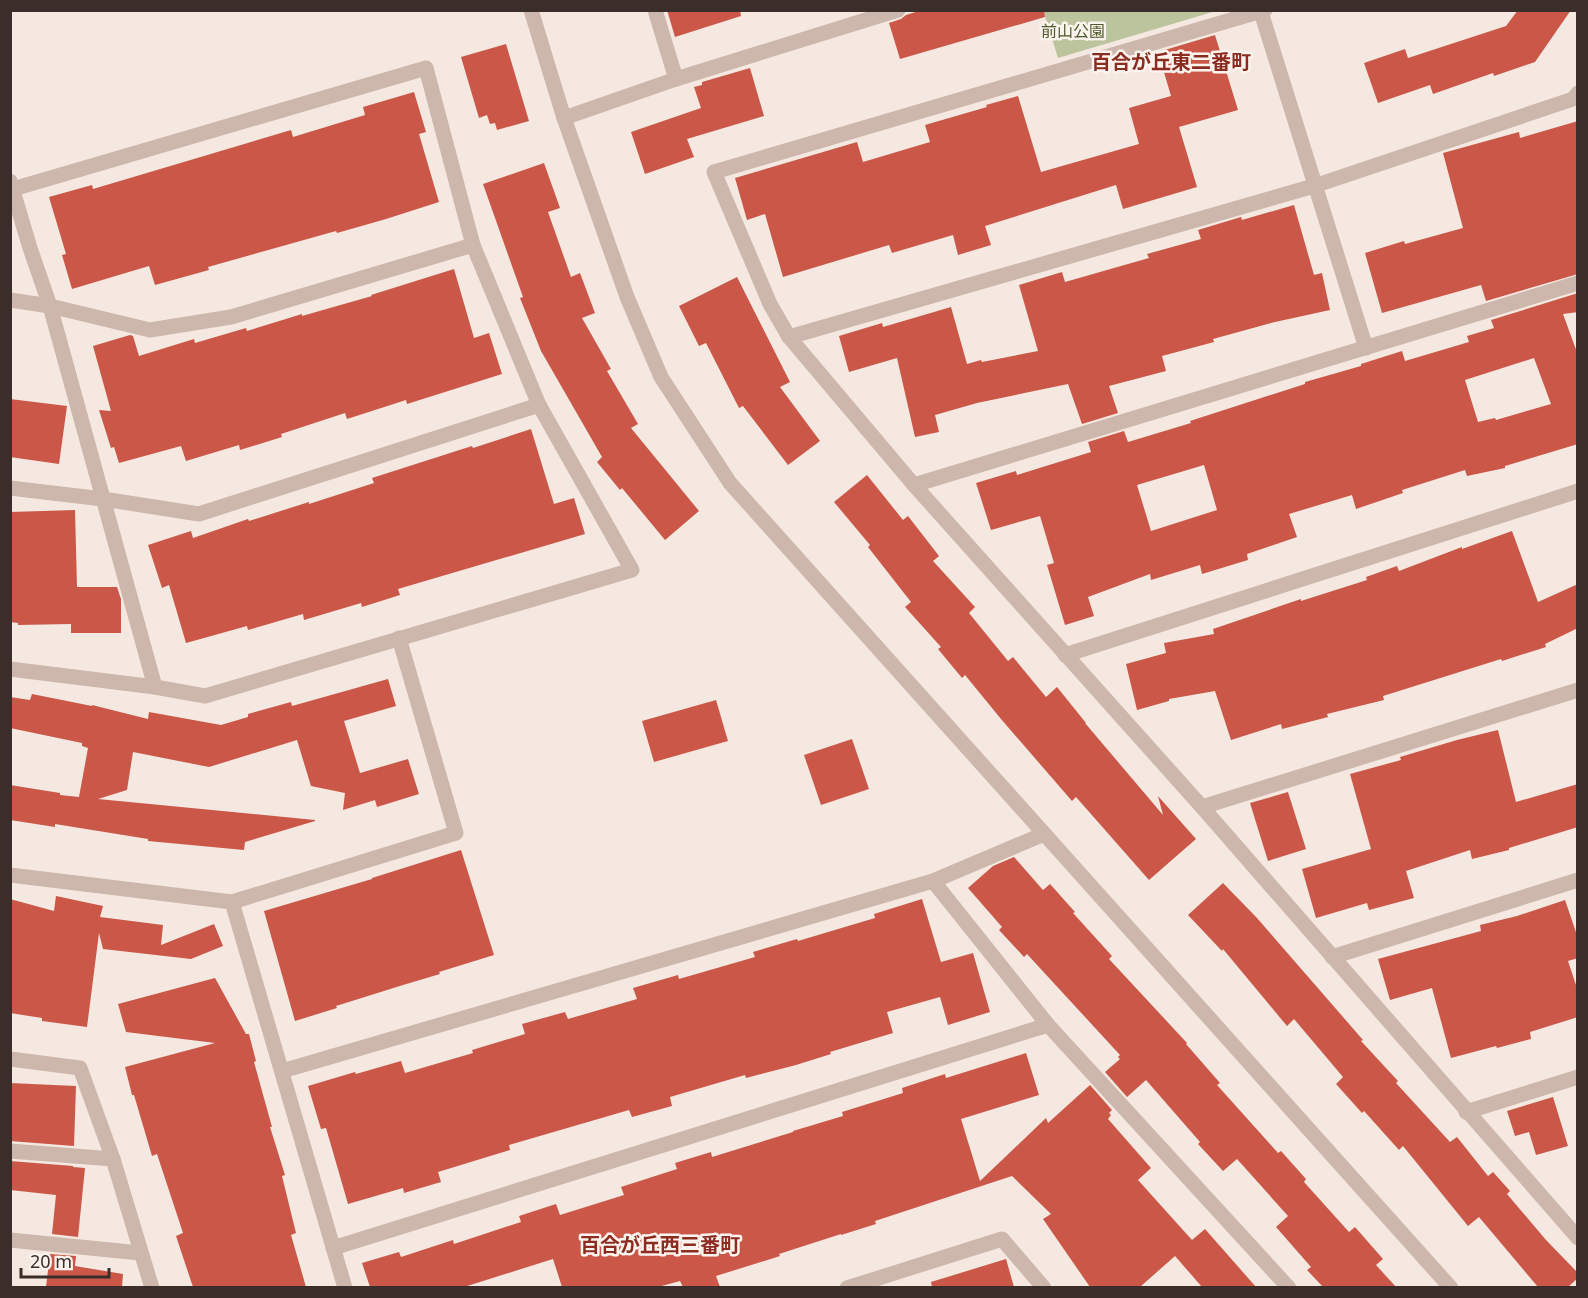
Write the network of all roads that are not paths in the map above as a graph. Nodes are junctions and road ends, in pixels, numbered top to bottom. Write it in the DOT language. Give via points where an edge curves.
graph roads {
  1 [pos="531,10"];
  2 [pos="655,10"];
  3 [pos="898,10"];
  4 [pos="1263,11"];
  5 [pos="676,79"];
  6 [pos="1578,93"];
  7 [pos="564,118"];
  8 [pos="12,185"];
  9 [pos="1314,186"];
  10 [pos="474,245"];
  11 [pos="1578,283"];
  12 [pos="10,300"];
  13 [pos="50,306"];
  14 [pos="789,337"];
  15 [pos="1366,348"];
  16 [pos="539,405"];
  17 [pos="914,485"];
  18 [pos="10,488"];
  19 [pos="1578,490"];
  20 [pos="103,499"];
  21 [pos="399,638"];
  22 [pos="1065,655"];
  23 [pos="10,669"];
  24 [pos="155,687"];
  25 [pos="1578,690"];
  26 [pos="1202,807"];
  27 [pos="1044,834"];
  28 [pos="10,875"];
  29 [pos="1578,880"];
  30 [pos="933,881"];
  31 [pos="232,902"];
  32 [pos="1332,957"];
  33 [pos="1048,1025"];
  34 [pos="10,1059"];
  35 [pos="282,1071"];
  36 [pos="1578,1077"];
  37 [pos="1466,1112"];
  38 [pos="10,1151"];
  39 [pos="113,1159"];
  40 [pos="1578,1238"];
  41 [pos="10,1240"];
  42 [pos="333,1248"];
  43 [pos="140,1253"];
  44 [pos="152,1287"];
  45 [pos="345,1287"];
  46 [pos="847,1287"];
  47 [pos="1044,1287"];
  48 [pos="1289,1287"];
  49 [pos="1451,1287"];
  1 -- 7 [label="street"];
  2 -- 5 [label="street"];
  3 -- 5 [label="street"];
  4 -- 9 [label="street"];
  4 -- 14 [label="street" via="714,172 770,304"];
  5 -- 7 [label="street"];
  6 -- 9 [label="street" via="1573,99"];
  7 -- 27 [label="street" via="627,297 661,377 730,483"];
  8 -- 10 [label="street" via="426,68"];
  8 -- 13 [label="street"];
  9 -- 14 [label="street"];
  9 -- 15 [label="street"];
  10 -- 13 [label="street" via="231,317 150,330"];
  10 -- 16 [label="street"];
  11 -- 15 [label="street"];
  12 -- 13 [label="street"];
  13 -- 20 [label="street"];
  14 -- 17 [label="street"];
  15 -- 17 [label="street"];
  16 -- 20 [label="street" via="199,514"];
  16 -- 21 [label="street" via="632,570"];
  17 -- 22 [label="street"];
  18 -- 20 [label="street"];
  19 -- 22 [label="street"];
  20 -- 24 [label="street"];
  21 -- 24 [label="street" via="205,696"];
  21 -- 31 [label="street" via="456,833"];
  22 -- 26 [label="street"];
  23 -- 24 [label="street"];
  25 -- 26 [label="street"];
  26 -- 32 [label="street"];
  27 -- 30 [label="street"];
  27 -- 49 [label="street"];
  28 -- 31 [label="street"];
  29 -- 32 [label="street"];
  30 -- 33 [label="street"];
  30 -- 35 [label="street"];
  31 -- 35 [label="street"];
  32 -- 37 [label="street"];
  33 -- 42 [label="street"];
  33 -- 48 [label="street"];
  34 -- 39 [label="street" via="80,1068"];
  35 -- 42 [label="street"];
  36 -- 37 [label="street"];
  37 -- 40 [label="street"];
  38 -- 39 [label="street"];
  39 -- 43 [label="street"];
  41 -- 43 [label="street"];
  42 -- 45 [label="street"];
  43 -- 44 [label="street"];
  46 -- 47 [label="street" via="1002,1239"];
}
